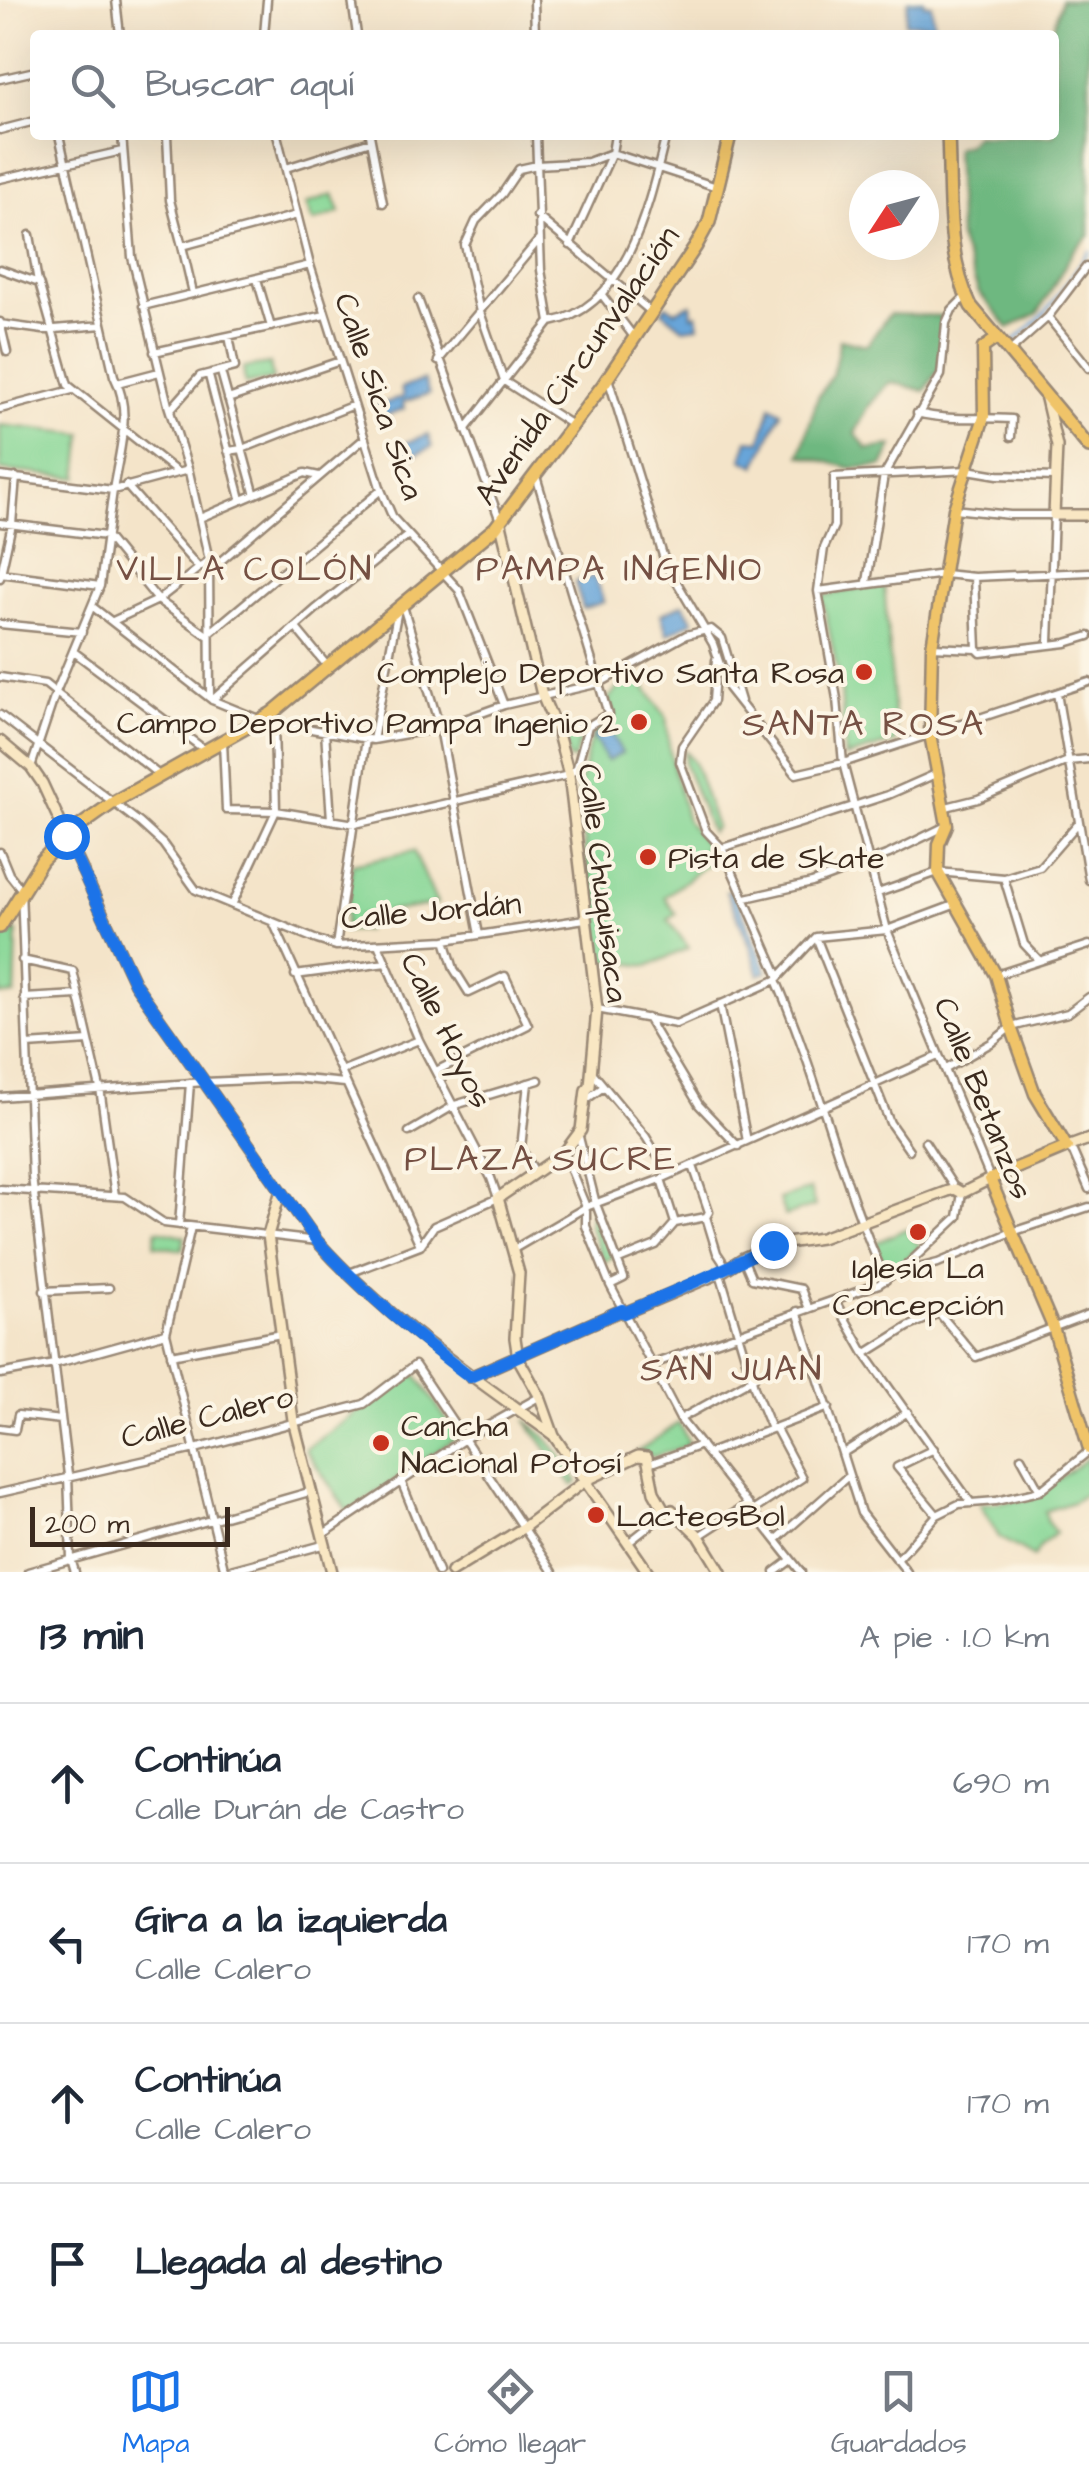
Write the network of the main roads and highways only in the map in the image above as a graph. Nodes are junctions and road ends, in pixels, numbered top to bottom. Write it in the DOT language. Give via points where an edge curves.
graph roads {
  1 [pos="729,140"];
  2 [pos="948,140"];
  3 [pos="997,338"];
  4 [pos="1044,393"];
  5 [pos="1089,447"];
  6 [pos="1089,514"];
  7 [pos="500,520"];
  8 [pos="0,741"];
  9 [pos="66,836"];
  10 [pos="0,927"];
  11 [pos="1089,1138"];
  12 [pos="1067,1147"];
  13 [pos="990,1179"];
  14 [pos="281,1190"];
  15 [pos="498,1198"];
  16 [pos="518,1358"];
  17 [pos="470,1377"];
  18 [pos="554,1436"];
  19 [pos="1089,1450"];
  20 [pos="584,1481"];
  21 [pos="332,1572"];
  22 [pos="451,1572"];
  23 [pos="648,1572"];
  24 [pos="721,1572"];
  1 -- 7 [label="highway, Avenida Circunvalación" via="702,234 608,378"];
  2 -- 3 [label="highway" via="956,268 966,296"];
  3 -- 4 [label="highway"];
  3 -- 12 [label="main road" via="983,348 984,417 954,509 932,647 930,734 947,825 938,844 938,872 996,976 1035,1094"];
  4 -- 5 [label="highway"];
  4 -- 6 [label="main road" via="1057,446 1054,515"];
  7 -- 9 [label="highway, Avenida Circunvalación" via="267,721 114,802"];
  7 -- 15 [label="main road, Calle Chuquisaca" via="542,696 569,774 597,1008 578,1133 564,1153"];
  8 -- 9 [label="main road" via="31,767"];
  9 -- 10 [label="highway, Avenida Circunvalación" via="42,860"];
  9 -- 14 [label="main road" via="135,984"];
  11 -- 12 [label="main road"];
  12 -- 13 [label="main road"];
  13 -- 16 [label="main road" via="821,1238 773,1245"];
  13 -- 19 [label="main road, Calle Betanzos" via="1052,1327"];
  14 -- 17 [label="main road" via="346,1274"];
  14 -- 21 [label="main road" via="268,1235 293,1420"];
  15 -- 16 [label="main road, Calle Hoyos" via="519,1273"];
  16 -- 17 [label="main road"];
  16 -- 18 [label="main road, Calle Hoyos"];
  17 -- 18 [label="main road"];
  18 -- 20 [label="main road, Calle Hoyos"];
  20 -- 22 [label="main road"];
  20 -- 23 [label="main road, Calle Hoyos"];
  20 -- 24 [label="main road" via="646,1458 666,1513 672,1510 699,1536"];
}
